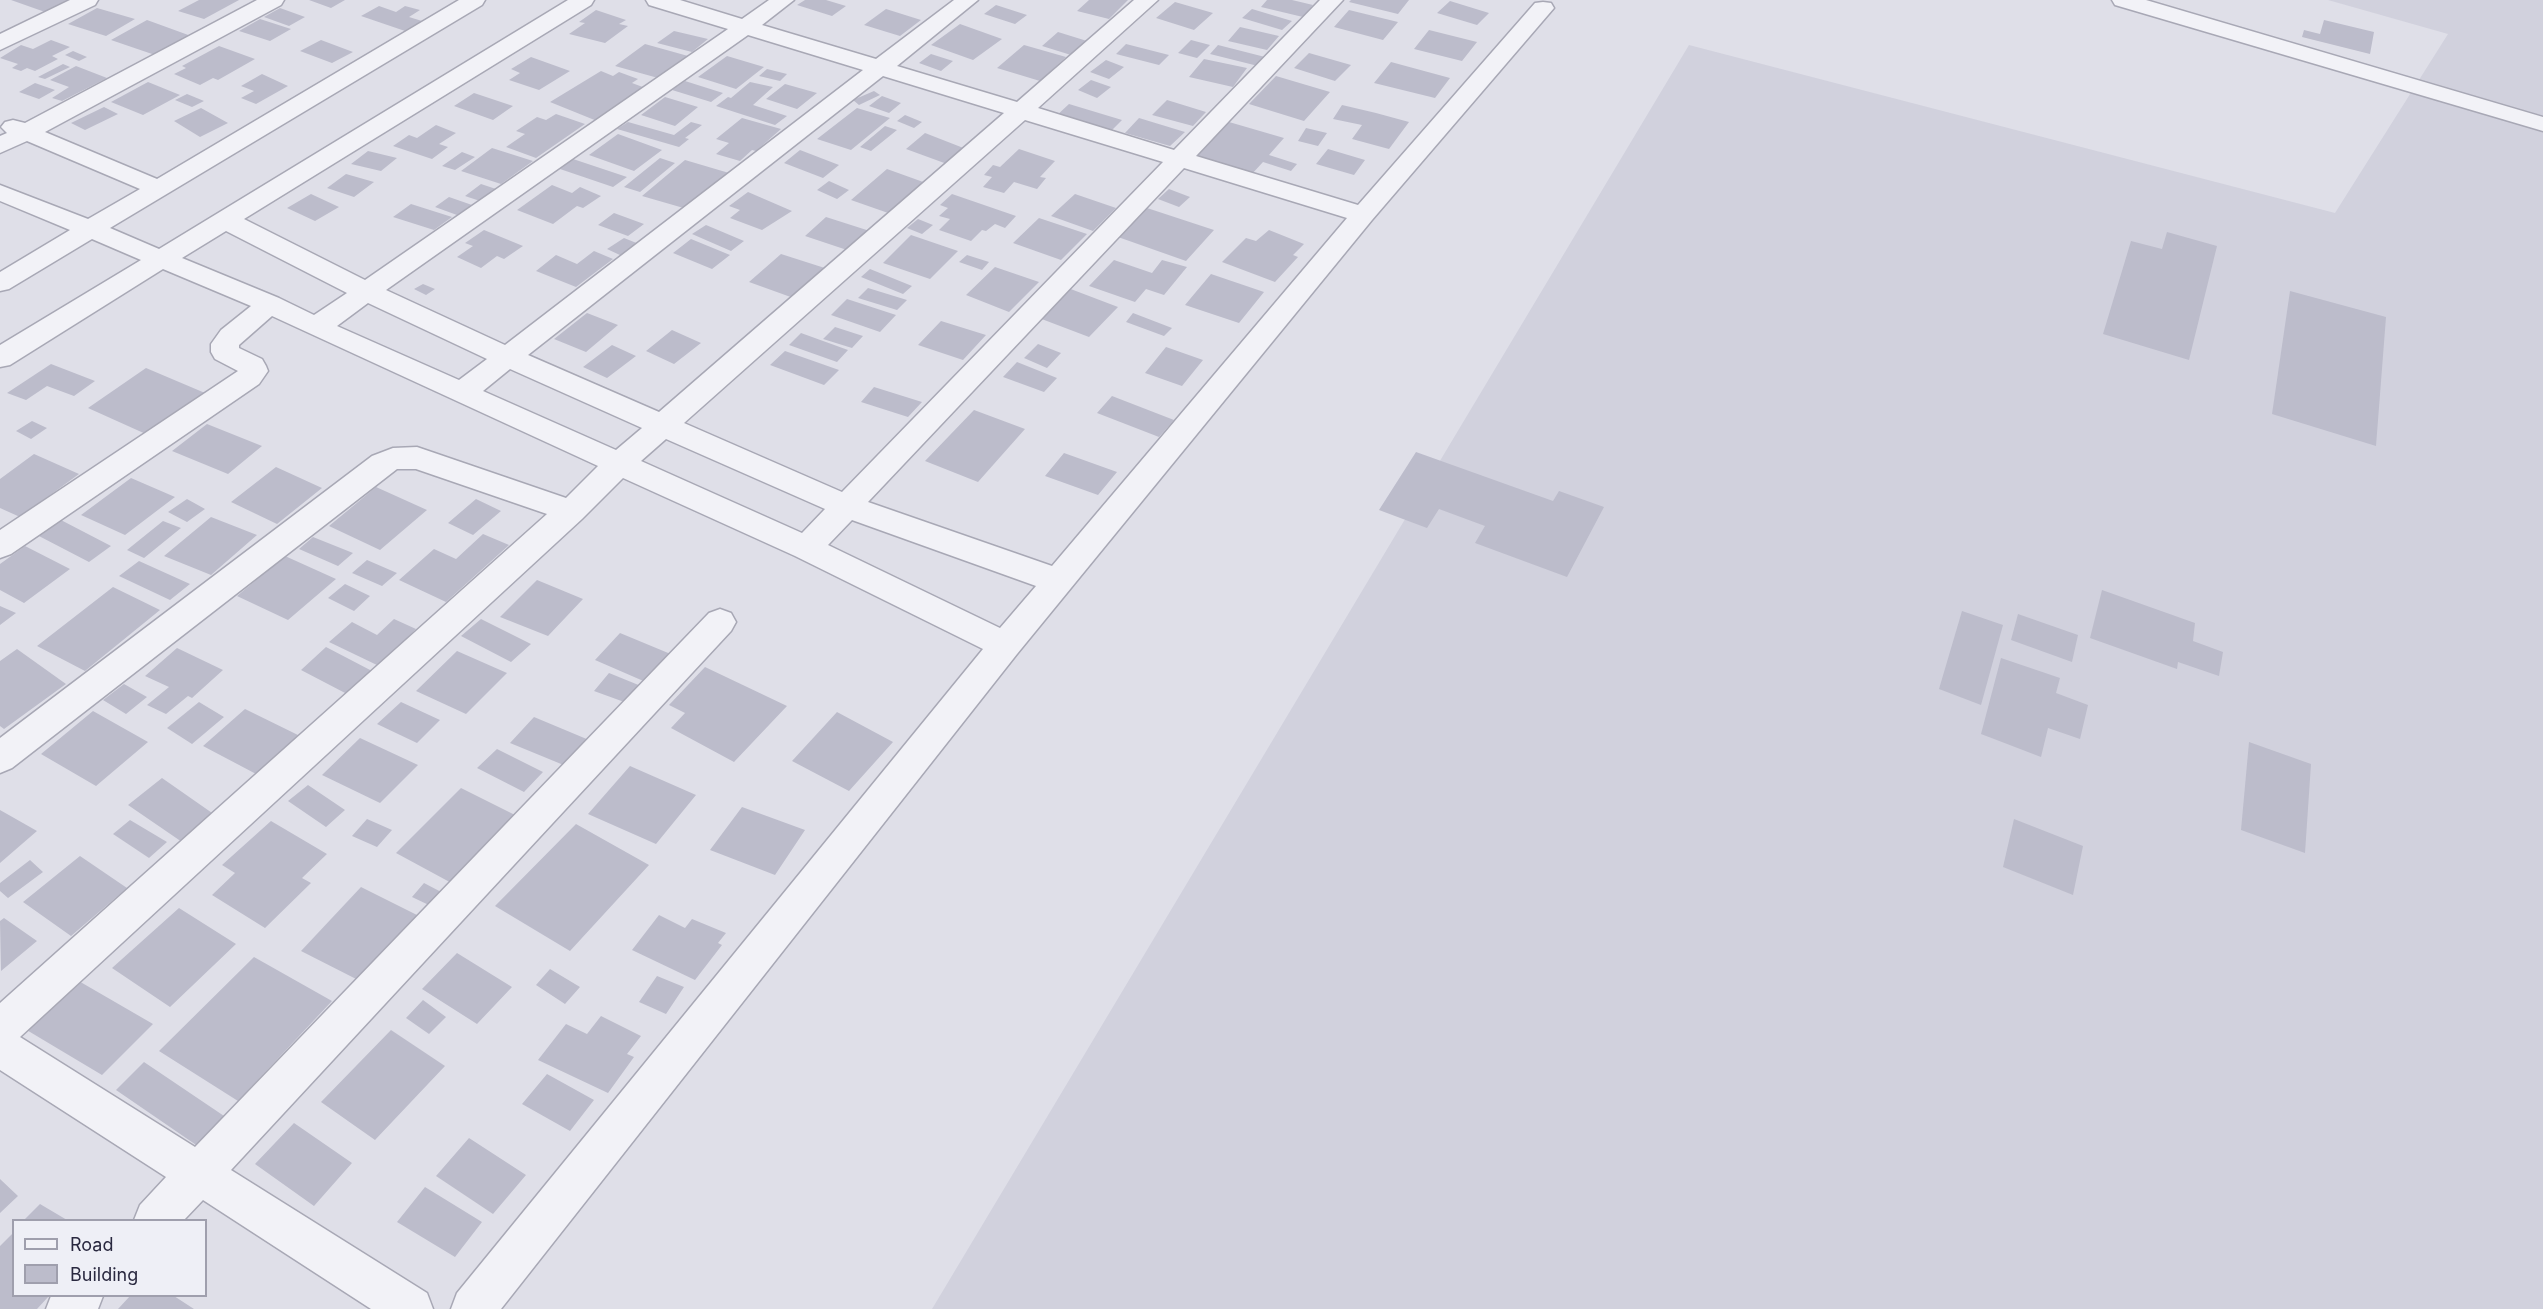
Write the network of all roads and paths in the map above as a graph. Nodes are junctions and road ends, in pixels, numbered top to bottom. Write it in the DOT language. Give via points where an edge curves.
graph roads {
  1 [pos="87,0"];
  2 [pos="273,0"];
  3 [pos="474,0"];
  4 [pos="583,0"];
  5 [pos="657,0"];
  6 [pos="783,0"];
  7 [pos="967,0"];
  8 [pos="1147,0"];
  9 [pos="1332,0"];
  10 [pos="2123,0"];
  11 [pos="1543,9"];
  12 [pos="746,27"];
  13 [pos="0,43"];
  14 [pos="879,68"];
  15 [pos="1021,111"];
  16 [pos="0,124"];
  17 [pos="2543,124"];
  18 [pos="27,131"];
  19 [pos="0,146"];
  20 [pos="1179,159"];
  21 [pos="161,189"];
  22 [pos="0,192"];
  23 [pos="1363,215"];
  24 [pos="225,220"];
  25 [pos="93,229"];
  26 [pos="0,258"];
  27 [pos="162,259"];
  28 [pos="24,268"];
  29 [pos="0,283"];
  30 [pos="367,292"];
  31 [pos="270,304"];
  32 [pos="316,327"];
  33 [pos="507,357"];
  34 [pos="0,358"];
  35 [pos="461,393"];
  36 [pos="662,426"];
  37 [pos="619,464"];
  38 [pos="846,506"];
  39 [pos="572,511"];
  40 [pos="0,546"];
  41 [pos="806,548"];
  42 [pos="1058,581"];
  43 [pos="720,622"];
  44 [pos="1005,645"];
  45 [pos="0,758"];
  46 [pos="0,1029"];
  47 [pos="0,1047"];
  48 [pos="200,1175"];
  49 [pos="157,1219"];
  50 [pos="80,1297"];
  51 [pos="68,1309"];
  52 [pos="411,1309"];
  53 [pos="473,1309"];
  1 -- 13 [label="street"];
  2 -- 18 [label="street"];
  3 -- 21 [label="street"];
  4 -- 24 [label="street"];
  5 -- 12 [label="street"];
  6 -- 12 [label="street"];
  7 -- 14 [label="street"];
  8 -- 15 [label="street"];
  9 -- 20 [label="street"];
  10 -- 17 [label="street"];
  11 -- 23 [label="street"];
  12 -- 14 [label="street"];
  12 -- 30 [label="street"];
  14 -- 15 [label="street"];
  14 -- 33 [label="street"];
  15 -- 20 [label="street"];
  15 -- 36 [label="street"];
  16 -- 18 [label="street"];
  18 -- 19 [label="street"];
  18 -- 21 [label="street"];
  20 -- 23 [label="street"];
  20 -- 38 [label="street"];
  21 -- 25 [label="street"];
  22 -- 25 [label="street"];
  23 -- 42 [label="street"];
  24 -- 27 [label="street"];
  24 -- 30 [label="street"];
  25 -- 27 [label="street"];
  25 -- 28 [label="street"];
  26 -- 28 [label="street"];
  27 -- 31 [label="street"];
  27 -- 34 [label="street"];
  28 -- 29 [label="street"];
  30 -- 32 [label="street"];
  30 -- 33 [label="street"];
  31 -- 32 [label="street"];
  31 -- 40 [label="street" via="225,344 225,352 252,366 254,371 249,376"];
  32 -- 35 [label="street"];
  33 -- 35 [label="street"];
  33 -- 36 [label="street"];
  35 -- 37 [label="street"];
  36 -- 37 [label="street"];
  36 -- 38 [label="street"];
  37 -- 39 [label="street"];
  37 -- 41 [label="street"];
  38 -- 41 [label="street"];
  38 -- 42 [label="street"];
  39 -- 45 [label="street" via="417,458 393,459"];
  39 -- 46 [label="street"];
  41 -- 44 [label="street"];
  42 -- 44 [label="street"];
  43 -- 48 [label="street"];
  44 -- 53 [label="street"];
  47 -- 48 [label="street"];
  48 -- 49 [label="street"];
  48 -- 52 [label="street"];
  50 -- 51 [label="street"];
}
